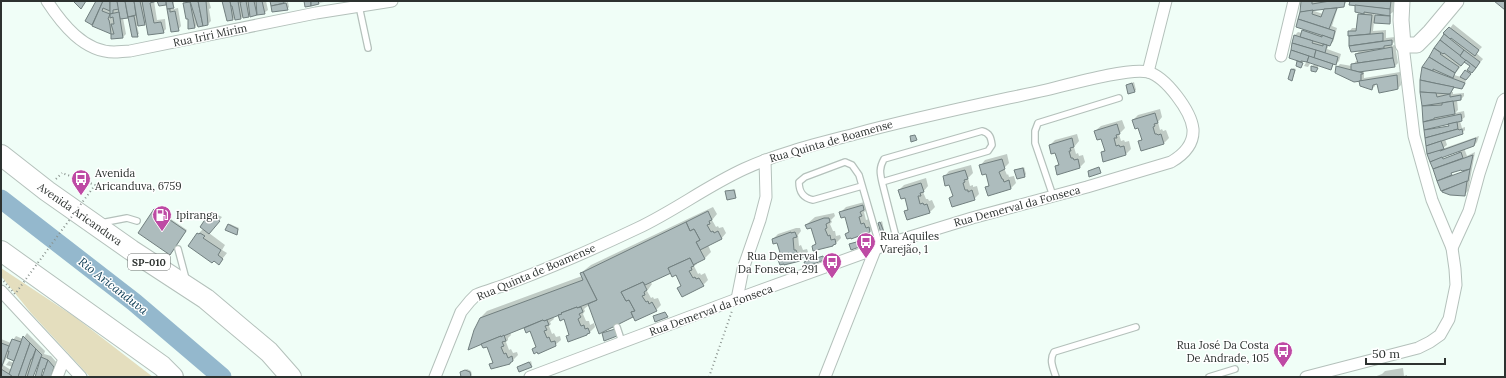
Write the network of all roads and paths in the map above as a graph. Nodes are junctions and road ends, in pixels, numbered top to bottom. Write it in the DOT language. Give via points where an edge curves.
graph roads {
  1 [pos="47,1"];
  2 [pos="392,1"];
  3 [pos="1166,1"];
  4 [pos="1294,1"];
  5 [pos="1402,1"];
  6 [pos="1456,1"];
  7 [pos="359,6"];
  8 [pos="1404,45"];
  9 [pos="368,48"];
  10 [pos="1281,56"];
  11 [pos="1148,72"];
  12 [pos="1119,98"];
  13 [pos="1505,99"];
  14 [pos="1,155"];
  15 [pos="765,160"];
  16 [pos="62,172"];
  17 [pos="882,182"];
  18 [pos="862,186"];
  19 [pos="1053,196"];
  20 [pos="138,221"];
  21 [pos="94,224"];
  22 [pos="897,241"];
  23 [pos="1452,248"];
  24 [pos="178,249"];
  25 [pos="878,249"];
  26 [pos="1,251"];
  27 [pos="1,278"];
  28 [pos="188,287"];
  29 [pos="2,298"];
  30 [pos="737,299"];
  31 [pos="616,327"];
  32 [pos="1136,327"];
  33 [pos="622,342"];
  34 [pos="64,359"];
  35 [pos="1235,369"];
  36 [pos="57,377"];
  37 [pos="81,377"];
  38 [pos="173,377"];
  39 [pos="291,377"];
  40 [pos="435,377"];
  41 [pos="530,377"];
  42 [pos="709,377"];
  43 [pos="825,377"];
  44 [pos="1056,377"];
  45 [pos="1209,377"];
  46 [pos="1306,377"];
  1 -- 7 [label="street, Rua Iriri Mirim" via="83,42 114,52"];
  2 -- 7 [label="street, Rua Iriri Mirim"];
  3 -- 11 [label="street"];
  4 -- 10 [label="street"];
  5 -- 8 [label="main road"];
  6 -- 8 [label="main road" via="1417,45"];
  7 -- 9 [label="lane"];
  8 -- 23 [label="street" via="1414,136 1432,200"];
  11 -- 15 [label="street, Rua Quinta de Boamense" via="1110,75 965,107 810,146"];
  11 -- 19 [label="street, Rua Demerval da Fonseca" via="1165,83 1183,104 1193,132 1186,150 1171,162"];
  12 -- 19 [label="lane" via="1038,123 1035,143"];
  13 -- 23 [label="street" via="1468,211"];
  14 -- 21 [label="highway, Avenida Aricanduva / SP-010" via="46,191"];
  15 -- 30 [label="street" via="766,197 743,269"];
  15 -- 40 [label="street, Rua Quinta de Boamense" via="639,227 569,259 476,295 461,312"];
  16 -- 27 [label="path, bridge" via="95,185 15,294"];
  17 -- 17 [label="lane" via="988,151 992,145 990,135 982,131 884,159 880,170"];
  17 -- 22 [label="lane"];
  18 -- 18 [label="lane" via="813,200 802,194 799,182 805,177 844,162 852,164"];
  18 -- 25 [label="lane"];
  19 -- 22 [label="street, Rua Demerval da Fonseca"];
  20 -- 21 [label="lane" via="127,218"];
  21 -- 28 [label="highway, Avenida Aricanduva / SP-010"];
  22 -- 25 [label="street, Rua Demerval da Fonseca"];
  23 -- 46 [label="street" via="1456,285 1449,319 1440,335 1418,348"];
  24 -- 28 [label="lane"];
  25 -- 30 [label="street, Rua Demerval da Fonseca"];
  25 -- 43 [label="street"];
  26 -- 38 [label="highway" via="162,366"];
  28 -- 39 [label="highway, Avenida Aricanduva / SP-010" via="269,352"];
  29 -- 34 [label="street"];
  30 -- 33 [label="street, Rua Demerval da Fonseca"];
  30 -- 42 [label="path"];
  31 -- 33 [label="lane"];
  32 -- 44 [label="lane" via="1054,352 1051,363"];
  33 -- 41 [label="street, Rua Demerval da Fonseca"];
  34 -- 36 [label="street"];
  34 -- 37 [label="street"];
  35 -- 45 [label="lane"];
}
